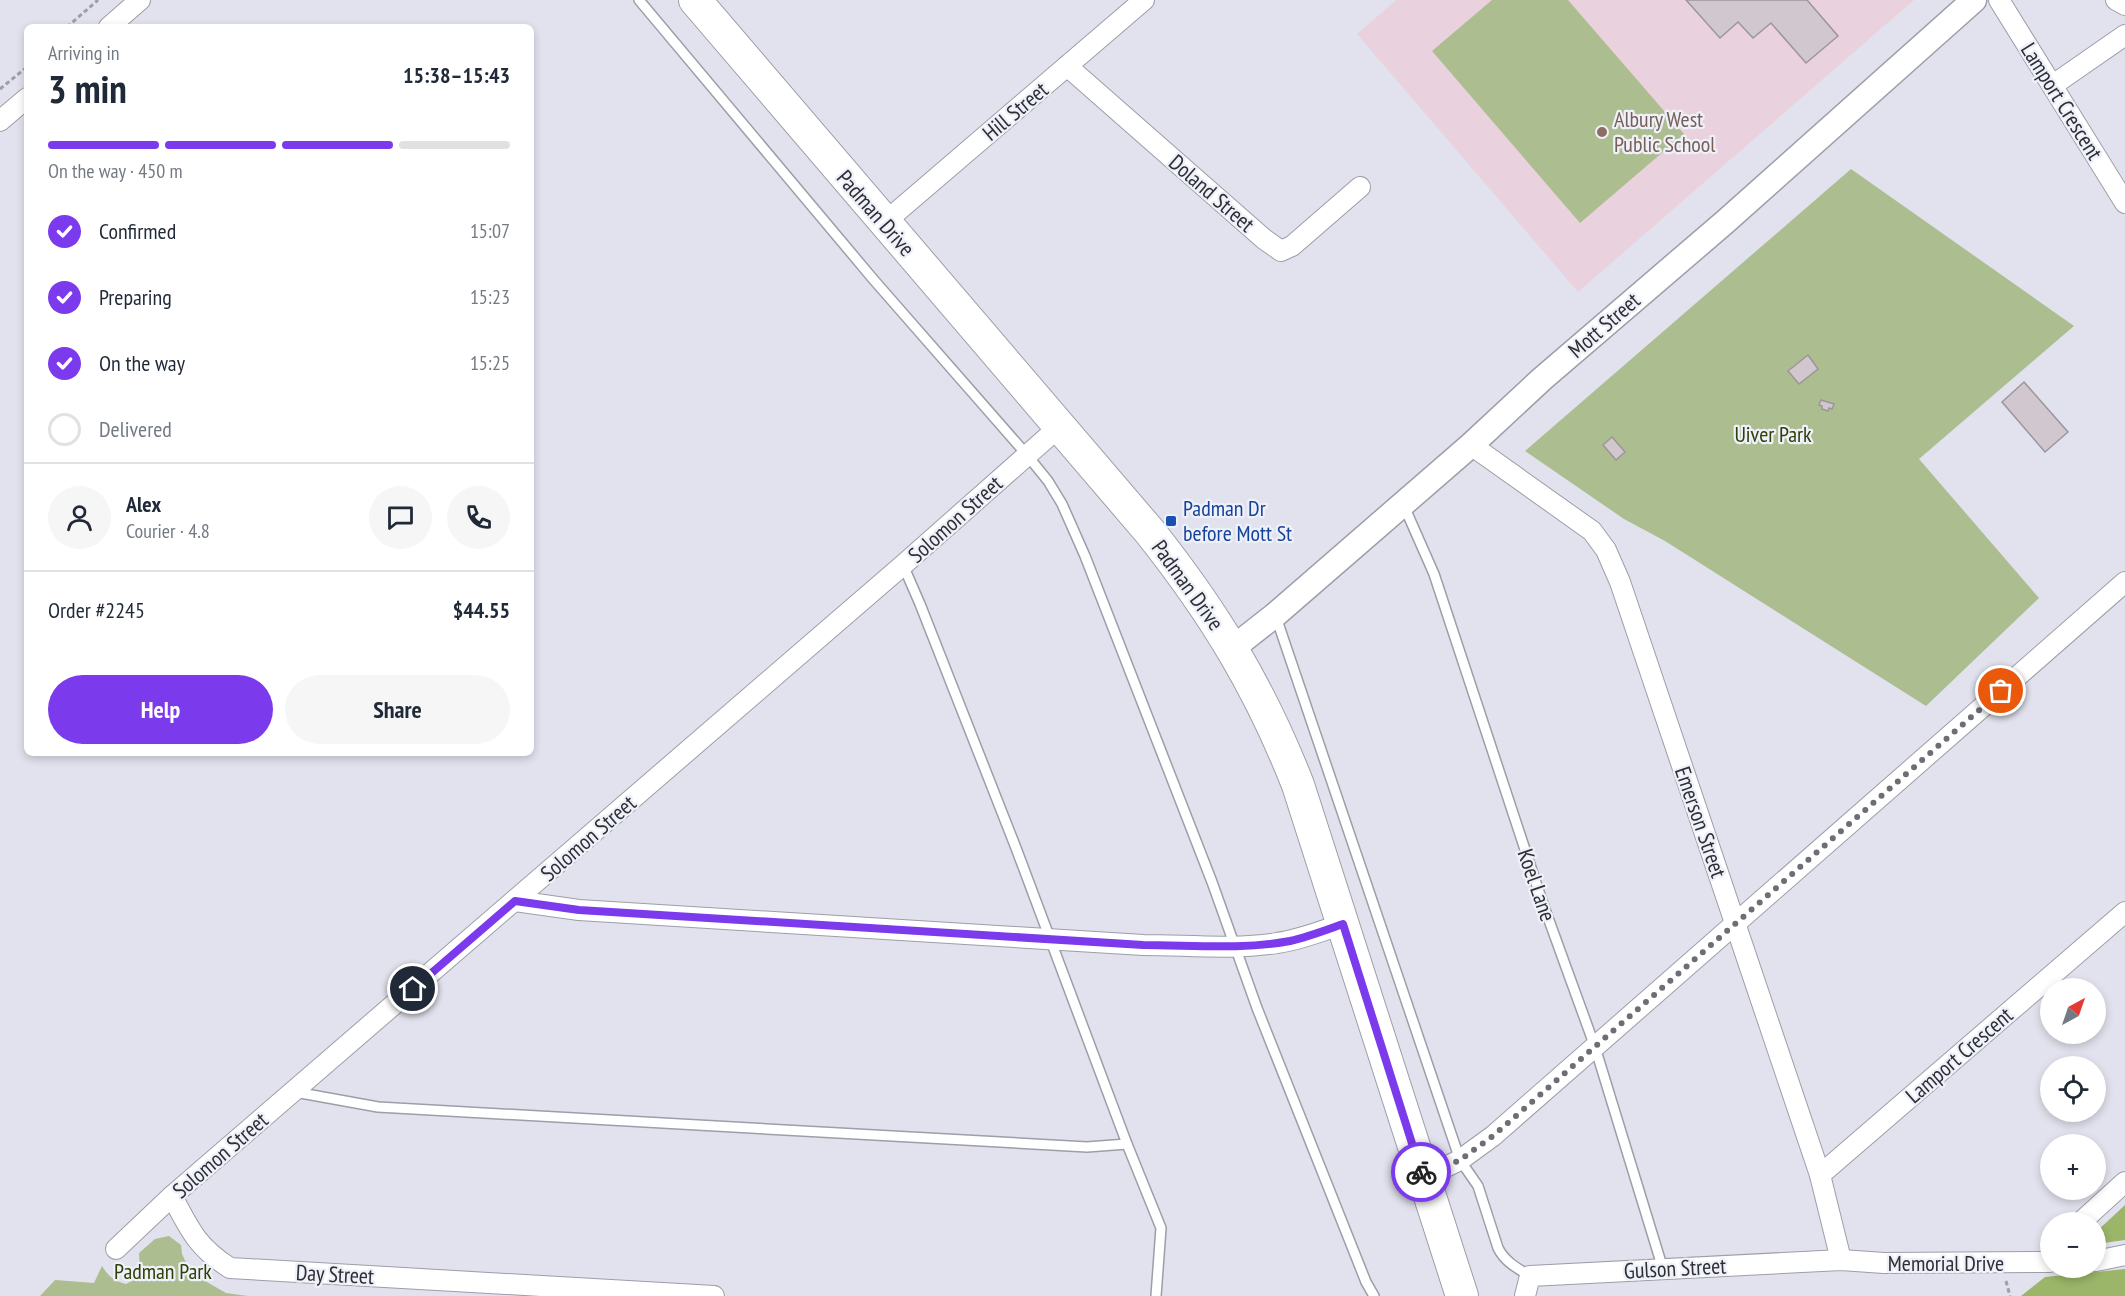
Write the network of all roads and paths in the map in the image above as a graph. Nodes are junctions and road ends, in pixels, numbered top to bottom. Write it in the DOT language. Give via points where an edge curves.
graph roads {
  1 [pos="98,0"];
  2 [pos="140,0"];
  3 [pos="639,0"];
  4 [pos="695,0"];
  5 [pos="1144,0"];
  6 [pos="1974,0"];
  7 [pos="1999,0"];
  8 [pos="2116,0"];
  9 [pos="2125,5"];
  10 [pos="70,24"];
  11 [pos="112,24"];
  12 [pos="2125,35"];
  13 [pos="1067,66"];
  14 [pos="24,69"];
  15 [pos="2053,85"];
  16 [pos="0,89"];
  17 [pos="24,101"];
  18 [pos="0,122"];
  19 [pos="1360,187"];
  20 [pos="2125,203"];
  21 [pos="885,222"];
  22 [pos="1059,427"];
  23 [pos="1471,445"];
  24 [pos="1027,455"];
  25 [pos="1403,504"];
  26 [pos="903,565"];
  27 [pos="2125,582"];
  28 [pos="1275,615"];
  29 [pos="1233,648"];
  30 [pos="515,901"];
  31 [pos="2125,912"];
  32 [pos="1343,924"];
  33 [pos="1735,924"];
  34 [pos="1050,939"];
  35 [pos="1236,946"];
  36 [pos="1595,1047"];
  37 [pos="294,1092"];
  38 [pos="1127,1144"];
  39 [pos="1460,1160"];
  40 [pos="1820,1175"];
  41 [pos="1423,1178"];
  42 [pos="2125,1182"];
  43 [pos="172,1196"];
  44 [pos="2092,1212"];
  45 [pos="116,1249"];
  46 [pos="2125,1255"];
  47 [pos="2040,1258"];
  48 [pos="2106,1259"];
  49 [pos="1841,1260"];
  50 [pos="1663,1269"];
  51 [pos="1530,1276"];
  52 [pos="714,1296"];
  53 [pos="1156,1296"];
  54 [pos="1374,1296"];
  55 [pos="1461,1296"];
  56 [pos="1525,1296"];
  1 -- 10 [label="path"];
  2 -- 11 [label="street"];
  3 -- 24 [label="lane"];
  4 -- 21 [label="main road, Padman Drive"];
  5 -- 13 [label="street, Hill Street"];
  6 -- 23 [label="street, Mott Street" via="1725,222 1542,378"];
  7 -- 15 [label="street, Lamport Crescent"];
  8 -- 9 [label="street"];
  12 -- 15 [label="street"];
  13 -- 19 [label="street, Doland Street" via="1281,251 1292,246"];
  13 -- 21 [label="street, Hill Street"];
  14 -- 16 [label="path"];
  15 -- 20 [label="street, Lamport Crescent"];
  17 -- 18 [label="street"];
  21 -- 22 [label="main road, Padman Drive"];
  22 -- 24 [label="street, Solomon Street"];
  22 -- 29 [label="main road, Padman Drive" via="1181,570"];
  23 -- 25 [label="street, Mott Street"];
  23 -- 33 [label="street, Emerson Street" via="1592,531 1606,550"];
  24 -- 26 [label="street, Solomon Street"];
  24 -- 35 [label="lane" via="1048,481 1077,536"];
  25 -- 28 [label="street, Mott Street"];
  25 -- 36 [label="lane, Koel Lane" via="1434,574 1542,901"];
  26 -- 30 [label="street, Solomon Street"];
  26 -- 34 [label="lane"];
  27 -- 33 [label="street"];
  28 -- 29 [label="street, Mott Street"];
  28 -- 39 [label="lane"];
  29 -- 32 [label="main road, Padman Drive" via="1278,735 1298,785"];
  30 -- 34 [label="street" via="579,910"];
  30 -- 37 [label="street, Solomon Street"];
  31 -- 40 [label="street, Lamport Crescent"];
  32 -- 35 [label="street" via="1293,940"];
  32 -- 41 [label="main road, Padman Drive"];
  33 -- 36 [label="street"];
  33 -- 40 [label="street, Emerson Street"];
  34 -- 35 [label="street"];
  34 -- 38 [label="lane"];
  35 -- 54 [label="lane" via="1296,1108"];
  36 -- 39 [label="street"];
  36 -- 50 [label="lane, Koel Lane"];
  37 -- 38 [label="lane" via="378,1107 1087,1147"];
  37 -- 43 [label="street, Solomon Street"];
  38 -- 53 [label="lane" via="1161,1228"];
  39 -- 41 [label="street"];
  39 -- 51 [label="lane" via="1478,1186 1502,1255"];
  40 -- 49 [label="street, Emerson Street"];
  41 -- 55 [label="main road, Padman Drive"];
  42 -- 44 [label="street"];
  43 -- 45 [label="street, Solomon Street"];
  43 -- 52 [label="street, Day Street" via="193,1236 210,1255 230,1268"];
  46 -- 48 [label="street"];
  47 -- 49 [label="street, Memorial Drive" via="1884,1263"];
  49 -- 50 [label="street, Gulson Street"];
  50 -- 51 [label="street, Gulson Street"];
  51 -- 56 [label="street"];
}
